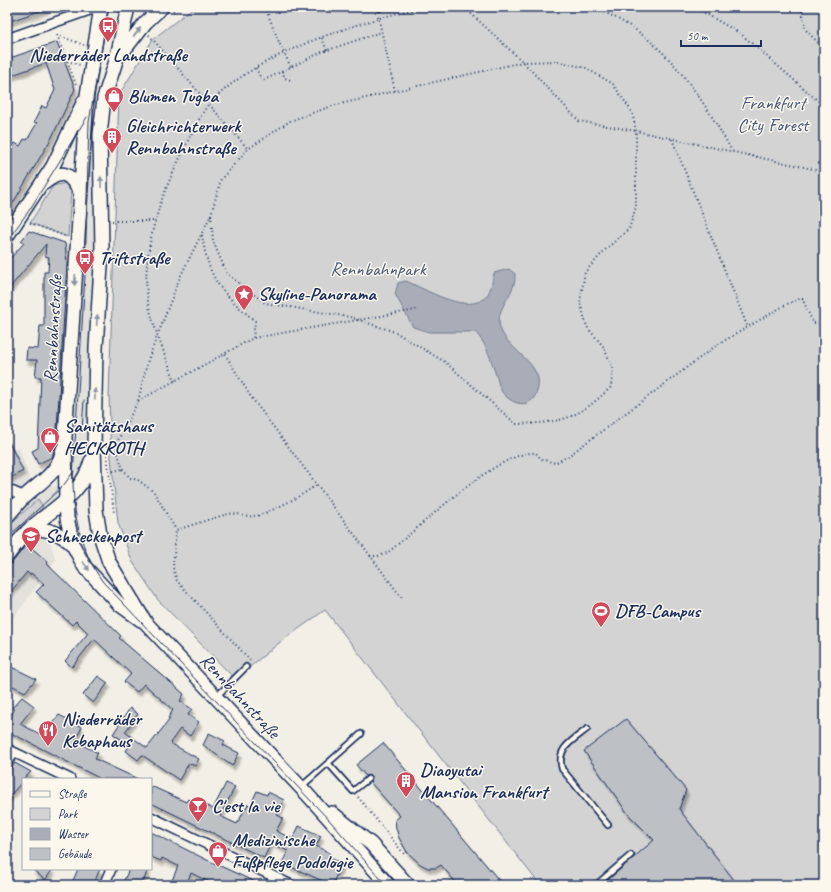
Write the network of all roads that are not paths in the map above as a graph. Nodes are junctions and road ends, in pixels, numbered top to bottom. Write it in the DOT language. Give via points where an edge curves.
graph roads {
  1 [pos="98,7"];
  2 [pos="101,7"];
  3 [pos="128,7"];
  4 [pos="162,7"];
  5 [pos="7,39"];
  6 [pos="116,61"];
  7 [pos="82,91"];
  8 [pos="104,98"];
  9 [pos="86,123"];
  10 [pos="61,152"];
  11 [pos="41,186"];
  12 [pos="81,193"];
  13 [pos="7,236"];
  14 [pos="66,437"];
  15 [pos="94,452"];
  16 [pos="66,480"];
  17 [pos="41,485"];
  18 [pos="80,486"];
  19 [pos="7,489"];
  20 [pos="25,497"];
  21 [pos="66,500"];
  22 [pos="96,510"];
  23 [pos="7,516"];
  24 [pos="31,528"];
  25 [pos="73,545"];
  26 [pos="7,556"];
  27 [pos="146,623"];
  28 [pos="246,667"];
  29 [pos="216,698"];
  30 [pos="587,729"];
  31 [pos="361,734"];
  32 [pos="10,751"];
  33 [pos="7,762"];
  34 [pos="328,763"];
  35 [pos="68,778"];
  36 [pos="368,779"];
  37 [pos="304,791"];
  38 [pos="152,817"];
  39 [pos="608,825"];
  40 [pos="353,829"];
  41 [pos="631,855"];
  42 [pos="111,870"];
  43 [pos="104,885"];
  44 [pos="291,885"];
  45 [pos="388,885"];
  46 [pos="392,885"];
  47 [pos="408,885"];
  48 [pos="596,885"];
  1 -- 5 [label="street"];
  2 -- 7 [label="main road, Rennbahnstraße"];
  3 -- 6 [label="main road, Rennbahnstraße"];
  6 -- 4 [label="main road, one-way" via="145,23"];
  6 -- 8 [label="main road, Rennbahnstraße"];
  7 -- 9 [label="main road, Rennbahnstraße"];
  7 -- 10 [label="main road"];
  8 -- 9 [label="main road"];
  15 -- 8 [label="main road, Rennbahnstraße, one-way" via="96,348 102,249 100,135"];
  9 -- 10 [label="main road"];
  9 -- 12 [label="main road, Rennbahnstraße"];
  10 -- 11 [label="main road"];
  11 -- 12 [label="main road" via="59,174 66,174"];
  11 -- 13 [label="main road"];
  12 -- 14 [label="main road, Rennbahnstraße, one-way"];
  14 -- 16 [label="main road, Rennbahnstraße"];
  14 -- 17 [label="main road" via="61,458"];
  15 -- 18 [label="main road" via="88,472"];
  15 -- 22 [label="main road, Rennbahnstraße"];
  16 -- 17 [label="main road"];
  16 -- 18 [label="main road"];
  16 -- 21 [label="main road, Rennbahnstraße"];
  17 -- 20 [label="main road"];
  18 -- 21 [label="main road"];
  18 -- 22 [label="main road" via="91,496"];
  19 -- 20 [label="street"];
  20 -- 23 [label="main road"];
  21 -- 24 [label="main road"];
  21 -- 25 [label="main road, Rennbahnstraße"];
  22 -- 27 [label="main road, Rennbahnstraße" via="100,535 109,562"];
  24 -- 25 [label="main road" via="62,534"];
  24 -- 26 [label="main road"];
  25 -- 27 [label="main road, Rennbahnstraße, one-way" via="84,566 120,605"];
  27 -- 29 [label="main road, Rennbahnstraße"];
  28 -- 29 [label="lane"];
  29 -- 37 [label="main road, Rennbahnstraße"];
  30 -- 39 [label="lane" via="561,753 559,760 562,769"];
  31 -- 34 [label="lane"];
  32 -- 33 [label="street"];
  32 -- 35 [label="street"];
  34 -- 36 [label="lane" via="353,791"];
  34 -- 37 [label="lane"];
  37 -- 40 [label="main road, Rennbahnstraße"];
  37 -- 45 [label="main road, Rennbahnstraße"];
  38 -- 44 [label="street"];
  40 -- 46 [label="lane" via="357,843"];
  40 -- 47 [label="main road, Rennbahnstraße" via="375,844"];
  41 -- 48 [label="lane"];
  42 -- 43 [label="street"];
}
